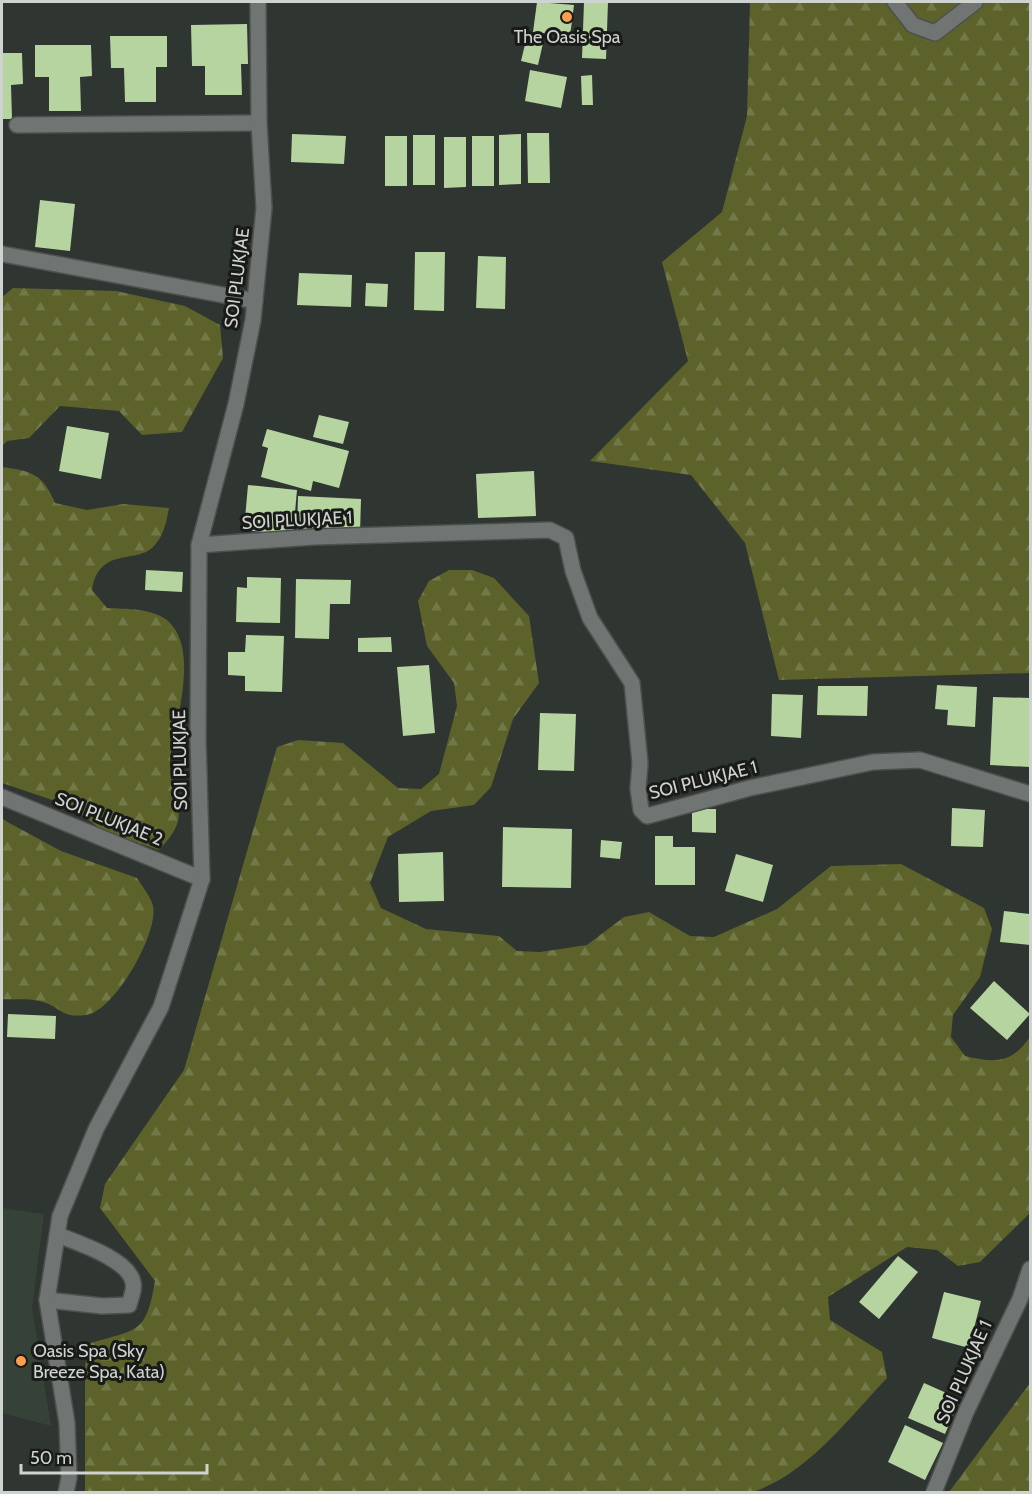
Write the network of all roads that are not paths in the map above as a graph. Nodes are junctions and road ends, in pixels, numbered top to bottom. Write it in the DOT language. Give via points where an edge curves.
graph roads {
  1 [pos="258,2"];
  2 [pos="895,2"];
  3 [pos="975,2"];
  4 [pos="259,123"];
  5 [pos="17,125"];
  6 [pos="2,254"];
  7 [pos="255,301"];
  8 [pos="199,545"];
  9 [pos="1030,795"];
  10 [pos="2,796"];
  11 [pos="202,879"];
  12 [pos="58,1235"];
  13 [pos="1030,1269"];
  14 [pos="47,1300"];
  15 [pos="66,1492"];
  16 [pos="934,1492"];
  1 -- 4 [label="street, SOI PLUKJAE"];
  2 -- 3 [label="street" via="913,25 935,33"];
  4 -- 5 [label="street"];
  4 -- 7 [label="street, SOI PLUKJAE" via="264,208"];
  6 -- 7 [label="street"];
  7 -- 8 [label="street, SOI PLUKJAE" via="236,404"];
  8 -- 9 [label="street, SOI PLUKJAE 1" via="314,537 550,530 566,538 590,618 632,683 639,752 638,789 641,810 647,816 750,788 873,762 920,760"];
  8 -- 11 [label="street, SOI PLUKJAE"];
  10 -- 11 [label="street, SOI PLUKJAE 2"];
  11 -- 12 [label="street, SOI PLUKJAE" via="161,1007 96,1129 60,1216"];
  12 -- 14 [label="street, SOI PLUKJAE"];
  12 -- 14 [label="street" via="110,1257 133,1279 134,1288 129,1305"];
  13 -- 16 [label="street, SOI PLUKJAE 1"];
  14 -- 15 [label="street, SOI PLUKJAE" via="67,1423"];
}
